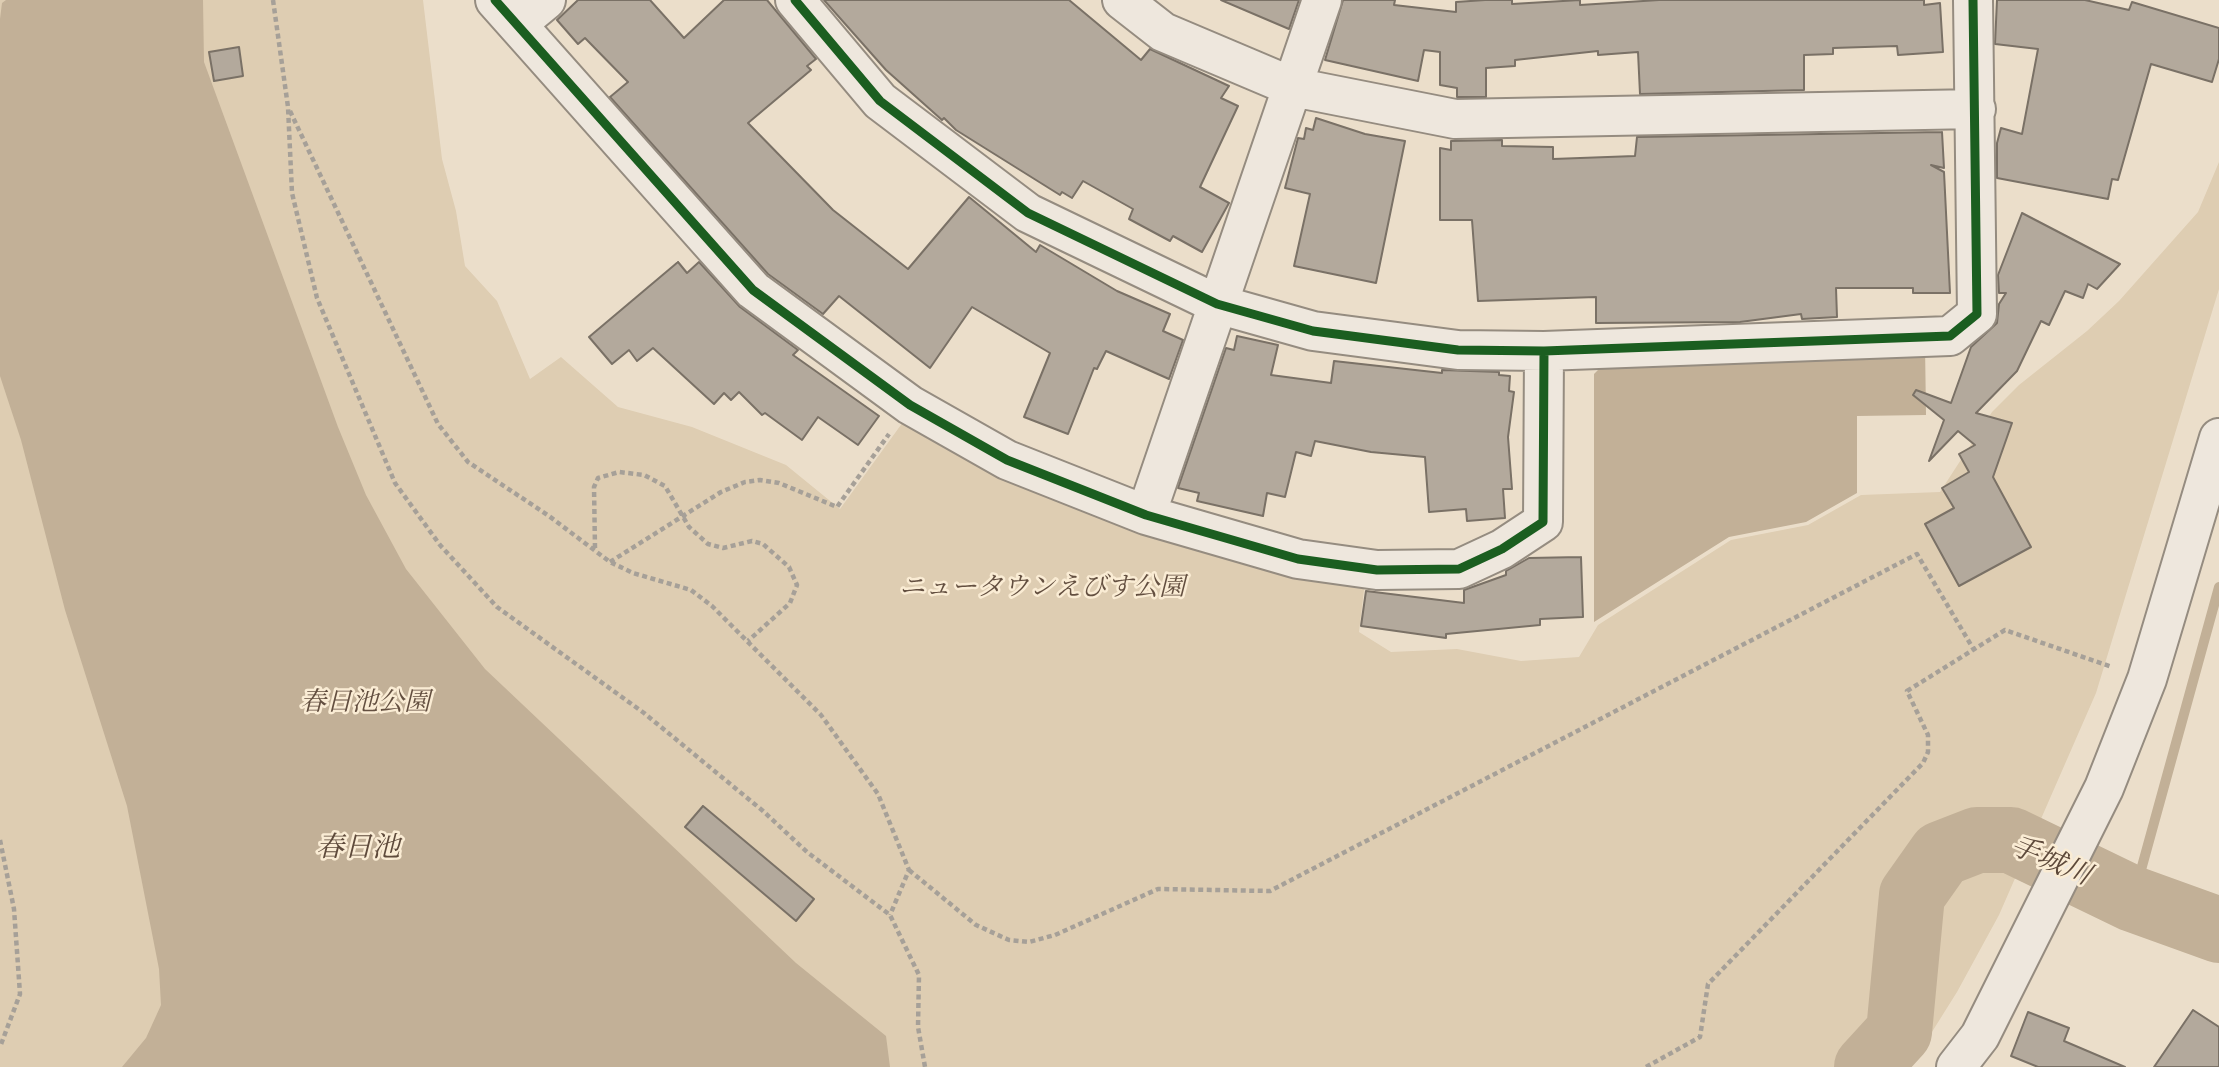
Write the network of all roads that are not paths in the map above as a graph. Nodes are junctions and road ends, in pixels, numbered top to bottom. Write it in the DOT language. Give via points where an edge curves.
graph roads {
  1 [pos="545,0"];
  2 [pos="795,0"];
  3 [pos="1122,0"];
  4 [pos="1322,0"];
  5 [pos="1973,0"];
  6 [pos="506,12"];
  7 [pos="1293,87"];
  8 [pos="1976,109"];
  9 [pos="1217,304"];
  10 [pos="1544,351"];
  11 [pos="2219,438"];
  12 [pos="1146,515"];
  13 [pos="1956,1067"];
  1 -- 6 [label="street"];
  2 -- 9 [label="street" via="880,101 1028,213"];
  3 -- 7 [label="street" via="1163,32"];
  4 -- 7 [label="street"];
  5 -- 8 [label="street"];
  6 -- 12 [label="street" via="753,290 910,405 1007,460"];
  7 -- 8 [label="street" via="1455,119"];
  7 -- 9 [label="street"];
  8 -- 10 [label="street" via="1977,314 1951,336"];
  9 -- 10 [label="street" via="1313,331 1458,350"];
  9 -- 12 [label="street"];
  10 -- 12 [label="street" via="1543,522 1502,549 1459,569 1377,570 1298,559"];
  11 -- 13 [label="street" via="2147,679 2093,811 1980,1036"];
}
